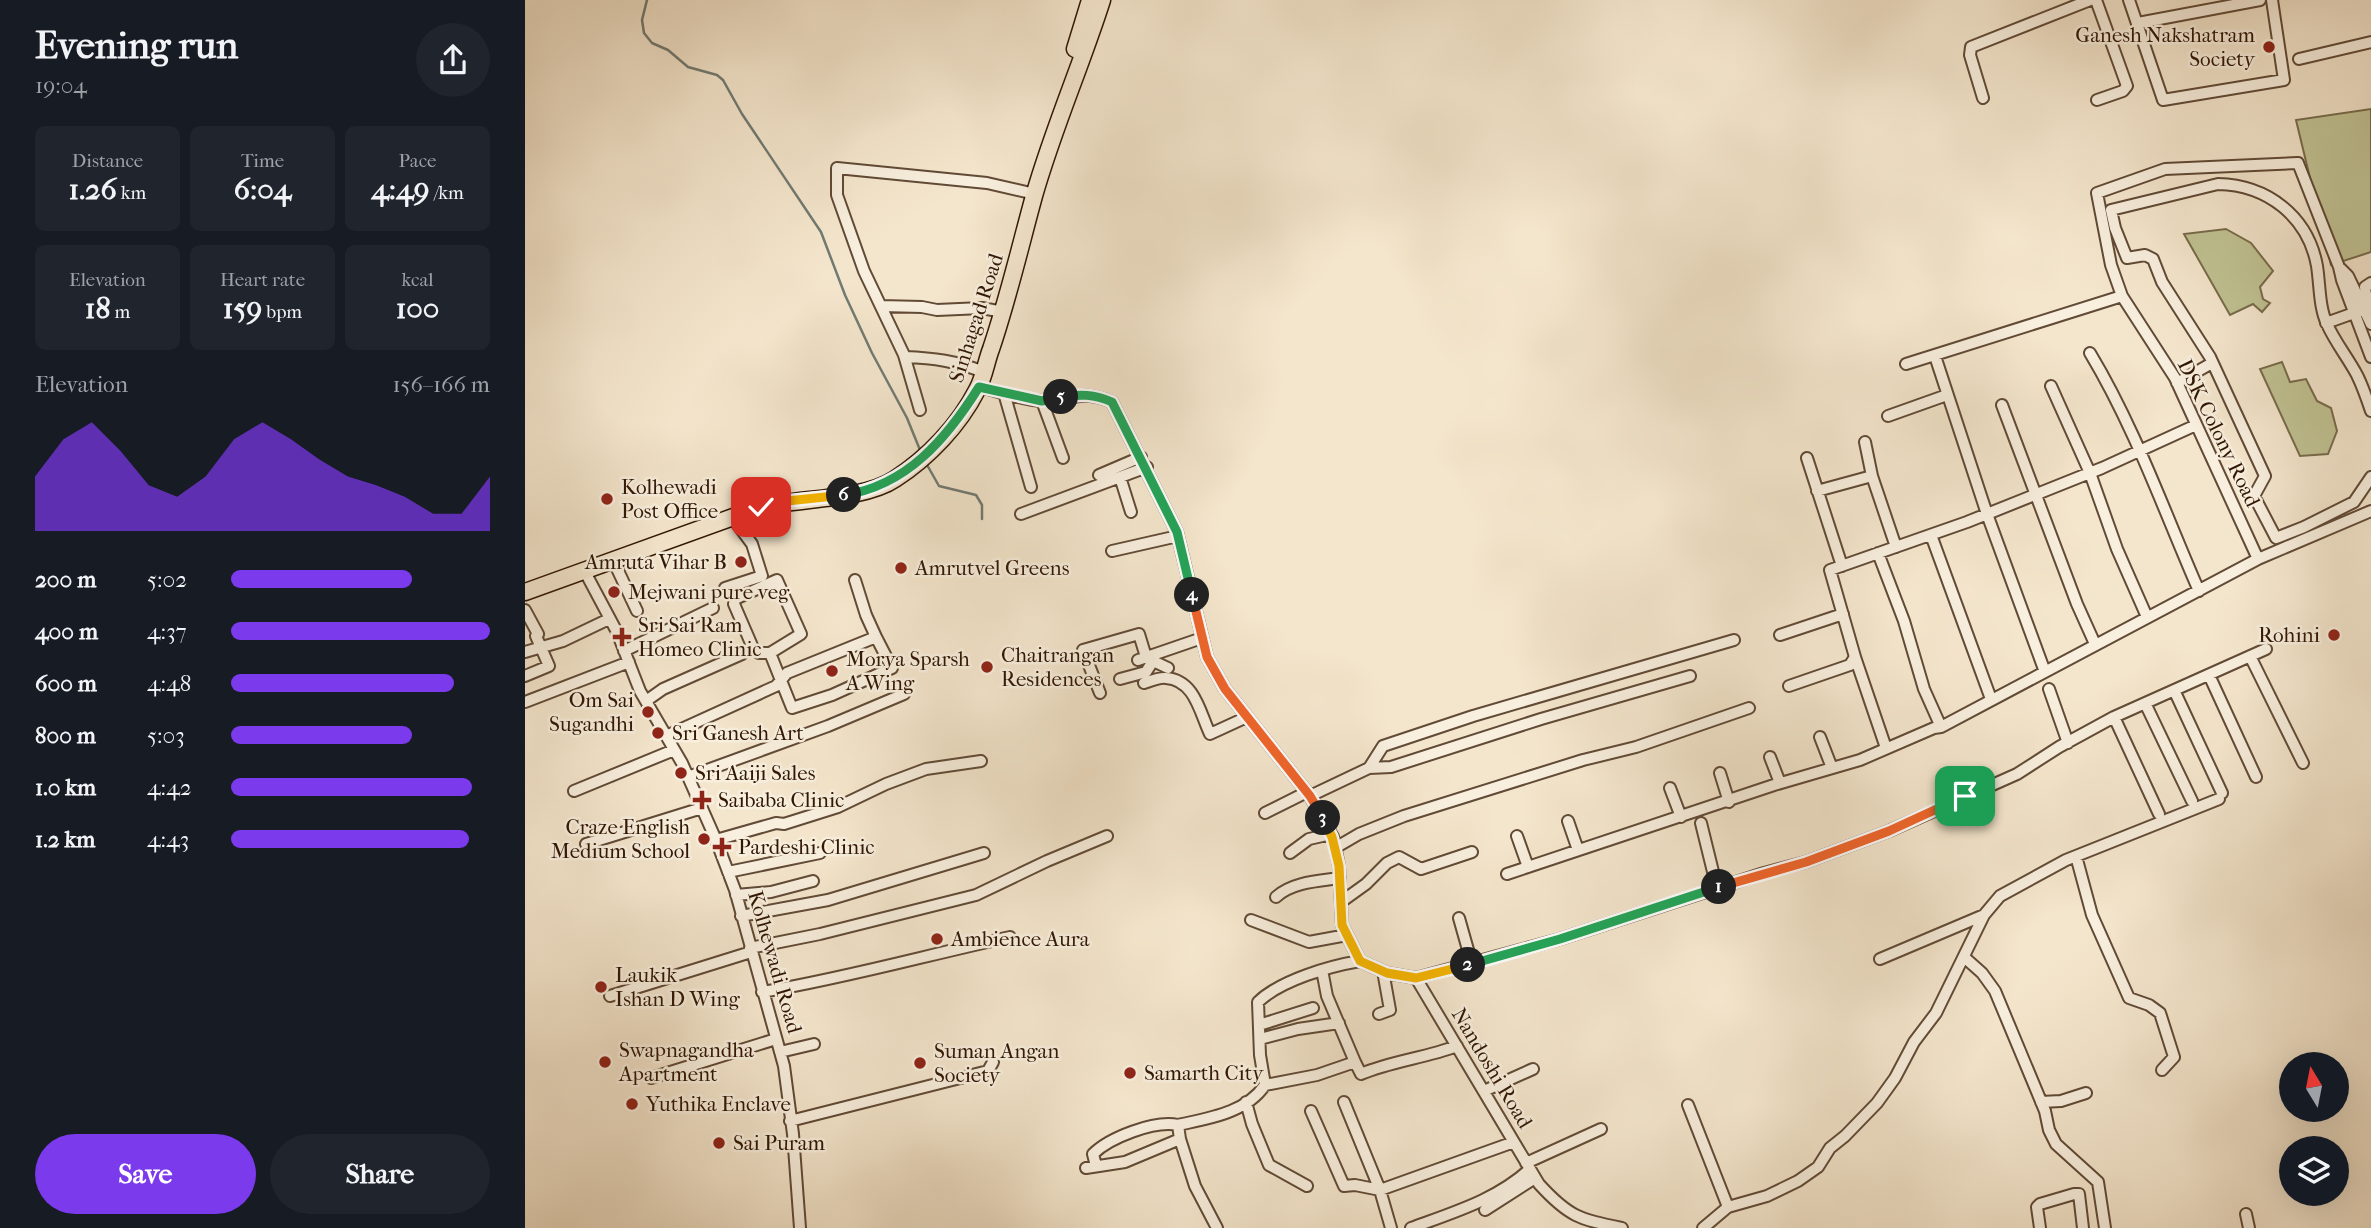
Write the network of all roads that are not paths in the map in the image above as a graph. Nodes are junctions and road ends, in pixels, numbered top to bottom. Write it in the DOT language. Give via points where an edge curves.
graph roads {
  1 [pos="1090,0"];
  2 [pos="1102,0"];
  3 [pos="2090,0"];
  4 [pos="2096,0"];
  5 [pos="2129,0"];
  6 [pos="2260,0"];
  7 [pos="2272,0"];
  8 [pos="2138,23"];
  9 [pos="2371,42"];
  10 [pos="2299,59"];
  11 [pos="1067,92"];
  12 [pos="1983,99"];
  13 [pos="2097,100"];
  14 [pos="1035,194"];
  15 [pos="2371,283"];
  16 [pos="2122,296"];
  17 [pos="881,306"];
  18 [pos="1003,312"];
  19 [pos="2360,312"];
  20 [pos="2326,323"];
  21 [pos="2371,324"];
  22 [pos="2090,354"];
  23 [pos="904,355"];
  24 [pos="1935,356"];
  25 [pos="2371,358"];
  26 [pos="2212,363"];
  27 [pos="1906,364"];
  28 [pos="981,380"];
  29 [pos="2177,383"];
  30 [pos="2050,386"];
  31 [pos="1004,393"];
  32 [pos="1947,395"];
  33 [pos="1042,401"];
  34 [pos="2002,404"];
  35 [pos="920,410"];
  36 [pos="2371,411"];
  37 [pos="1888,416"];
  38 [pos="2196,425"];
  39 [pos="1865,442"];
  40 [pos="2141,450"];
  41 [pos="1063,458"];
  42 [pos="1807,458"];
  43 [pos="1144,462"];
  44 [pos="2090,472"];
  45 [pos="1099,475"];
  46 [pos="1872,476"];
  47 [pos="1119,477"];
  48 [pos="2371,477"];
  49 [pos="1031,487"];
  50 [pos="1817,491"];
  51 [pos="2035,495"];
  52 [pos="2371,511"];
  53 [pos="1131,512"];
  54 [pos="1021,514"];
  55 [pos="1987,514"];
  56 [pos="732,517"];
  57 [pos="1931,535"];
  58 [pos="1178,536"];
  59 [pos="1896,547"];
  60 [pos="1112,551"];
  61 [pos="1878,553"];
  62 [pos="2258,559"];
  63 [pos="613,560"];
  64 [pos="1842,565"];
  65 [pos="585,570"];
  66 [pos="855,580"];
  67 [pos="726,588"];
  68 [pos="2199,591"];
  69 [pos="525,592"];
  70 [pos="713,608"];
  71 [pos="525,610"];
  72 [pos="637,611"];
  73 [pos="1843,614"];
  74 [pos="2147,617"];
  75 [pos="609,619"];
  76 [pos="1780,635"];
  77 [pos="876,637"];
  78 [pos="1202,638"];
  79 [pos="1734,640"];
  80 [pos="2095,644"];
  81 [pos="540,647"];
  82 [pos="2266,649"];
  83 [pos="624,651"];
  84 [pos="525,652"];
  85 [pos="770,653"];
  86 [pos="742,654"];
  87 [pos="2250,656"];
  88 [pos="1855,657"];
  89 [pos="629,662"];
  90 [pos="1143,667"];
  91 [pos="1168,668"];
  92 [pos="2045,672"];
  93 [pos="2209,675"];
  94 [pos="525,676"];
  95 [pos="1690,676"];
  96 [pos="1120,679"];
  97 [pos="780,680"];
  98 [pos="1789,686"];
  99 [pos="2049,689"];
  100 [pos="2174,690"];
  101 [pos="1100,693"];
  102 [pos="904,694"];
  103 [pos="1991,699"];
  104 [pos="646,701"];
  105 [pos="525,702"];
  106 [pos="2145,703"];
  107 [pos="1749,708"];
  108 [pos="1247,717"];
  109 [pos="2114,717"];
  110 [pos="1941,727"];
  111 [pos="666,736"];
  112 [pos="1820,737"];
  113 [pos="2068,743"];
  114 [pos="1887,748"];
  115 [pos="674,750"];
  116 [pos="1770,757"];
  117 [pos="981,761"];
  118 [pos="2303,763"];
  119 [pos="1369,768"];
  120 [pos="1832,768"];
  121 [pos="1720,773"];
  122 [pos="688,776"];
  123 [pos="2256,777"];
  124 [pos="1780,783"];
  125 [pos="1670,788"];
  126 [pos="574,791"];
  127 [pos="1309,794"];
  128 [pos="2192,801"];
  129 [pos="1729,802"];
  130 [pos="702,808"];
  131 [pos="1265,813"];
  132 [pos="2159,814"];
  133 [pos="1681,817"];
  134 [pos="1568,821"];
  135 [pos="1701,823"];
  136 [pos="1331,834"];
  137 [pos="1107,836"];
  138 [pos="1517,836"];
  139 [pos="716,840"];
  140 [pos="586,844"];
  141 [pos="1335,848"];
  142 [pos="1578,850"];
  143 [pos="1472,852"];
  144 [pos="820,853"];
  145 [pos="984,853"];
  146 [pos="1290,853"];
  147 [pos="2076,856"];
  148 [pos="1528,867"];
  149 [pos="728,872"];
  150 [pos="1507,874"];
  151 [pos="1340,877"];
  152 [pos="813,881"];
  153 [pos="1717,888"];
  154 [pos="736,895"];
  155 [pos="1276,897"];
  156 [pos="1341,901"];
  157 [pos="1984,915"];
  158 [pos="741,916"];
  159 [pos="1459,918"];
  160 [pos="1251,920"];
  161 [pos="1347,935"];
  162 [pos="1010,937"];
  163 [pos="751,950"];
  164 [pos="1964,957"];
  165 [pos="1879,959"];
  166 [pos="1360,961"];
  167 [pos="1472,964"];
  168 [pos="1322,970"];
  169 [pos="1383,971"];
  170 [pos="1416,978"];
  171 [pos="762,992"];
  172 [pos="610,996"];
  173 [pos="1313,1008"];
  174 [pos="1379,1014"];
  175 [pos="1339,1023"];
  176 [pos="1259,1025"];
  177 [pos="776,1039"];
  178 [pos="1260,1040"];
  179 [pos="814,1044"];
  180 [pos="1457,1046"];
  181 [pos="780,1052"];
  182 [pos="993,1062"];
  183 [pos="1355,1062"];
  184 [pos="1533,1069"];
  185 [pos="2162,1070"];
  186 [pos="651,1078"];
  187 [pos="1265,1085"];
  188 [pos="1484,1091"];
  189 [pos="2086,1093"];
  190 [pos="1246,1102"];
  191 [pos="1344,1102"];
  192 [pos="2041,1102"];
  193 [pos="1688,1105"];
  194 [pos="1311,1111"];
  195 [pos="790,1121"];
  196 [pos="1181,1124"];
  197 [pos="1601,1129"];
  198 [pos="1179,1139"];
  199 [pos="1514,1142"];
  200 [pos="1530,1170"];
  201 [pos="1307,1186"];
  202 [pos="1380,1190"];
  203 [pos="1728,1207"];
  204 [pos="1485,1210"];
  205 [pos="2246,1214"];
  206 [pos="800,1228"];
  207 [pos="1217,1228"];
  208 [pos="1391,1228"];
  209 [pos="1411,1228"];
  210 [pos="1622,1228"];
  211 [pos="1703,1228"];
  212 [pos="2040,1228"];
  213 [pos="2083,1228"];
  214 [pos="2105,1228"];
  215 [pos="2249,1228"];
  1 -- 11 [label="main road, Sinhagad Road"];
  2 -- 11 [label="main road, Sinhagad Road"];
  3 -- 12 [label="street" via="1971,47"];
  4 -- 13 [label="street" via="2127,86"];
  5 -- 8 [label="street"];
  6 -- 8 [label="street"];
  7 -- 8 [label="street" via="2284,80 2162,100"];
  9 -- 10 [label="street"];
  11 -- 14 [label="main road, Sinhagad Road"];
  14 -- 17 [label="street" via="987,183 837,168 837,195"];
  14 -- 18 [label="main road, Sinhagad Road"];
  15 -- 19 [label="street" via="2365,287 2369,306"];
  16 -- 19 [label="street, DSK Colony Road" via="2097,193 2165,169 2298,163"];
  16 -- 24 [label="street"];
  16 -- 29 [label="street, DSK Colony Road"];
  17 -- 18 [label="street"];
  17 -- 23 [label="street"];
  18 -- 28 [label="main road, Sinhagad Road"];
  19 -- 20 [label="street"];
  19 -- 21 [label="street, DSK Colony Road"];
  19 -- 25 [label="street, DSK Colony Road"];
  20 -- 26 [label="street" via="2313,252 2296,219 2273,198 2218,184 2111,210 2127,258 2145,255 2153,259 2162,282"];
  20 -- 36 [label="street" via="2357,375"];
  22 -- 40 [label="street"];
  23 -- 28 [label="street" via="964,364"];
  23 -- 35 [label="street"];
  24 -- 27 [label="street"];
  24 -- 32 [label="street"];
  26 -- 29 [label="street"];
  26 -- 48 [label="street" via="2265,476 2254,496 2276,538 2354,502"];
  28 -- 31 [label="street"];
  28 -- 56 [label="main road, Sinhagad Road" via="958,421 939,443 894,480 864,491 787,501"];
  29 -- 38 [label="street, DSK Colony Road"];
  30 -- 44 [label="street"];
  31 -- 33 [label="street"];
  31 -- 49 [label="street"];
  32 -- 37 [label="street"];
  32 -- 55 [label="street"];
  33 -- 41 [label="street"];
  33 -- 43 [label="street" via="1079,394 1112,402"];
  34 -- 51 [label="street"];
  38 -- 40 [label="street"];
  38 -- 62 [label="street, DSK Colony Road"];
  39 -- 46 [label="street"];
  40 -- 44 [label="street"];
  40 -- 68 [label="street"];
  42 -- 50 [label="street"];
  43 -- 45 [label="street"];
  43 -- 47 [label="street"];
  43 -- 58 [label="street"];
  44 -- 51 [label="street"];
  44 -- 74 [label="street"];
  46 -- 50 [label="street"];
  46 -- 59 [label="street"];
  47 -- 53 [label="street"];
  47 -- 54 [label="street"];
  50 -- 64 [label="street"];
  51 -- 55 [label="street"];
  51 -- 80 [label="street"];
  52 -- 62 [label="street"];
  55 -- 57 [label="street"];
  55 -- 92 [label="street"];
  56 -- 63 [label="main road, Sinhagad Road"];
  56 -- 67 [label="street" via="752,544 762,576"];
  57 -- 59 [label="street"];
  57 -- 103 [label="street"];
  58 -- 60 [label="street"];
  58 -- 78 [label="street"];
  59 -- 61 [label="street"];
  61 -- 64 [label="street"];
  61 -- 110 [label="street"];
  62 -- 68 [label="street"];
  63 -- 65 [label="main road, Sinhagad Road"];
  63 -- 72 [label="street"];
  64 -- 73 [label="street" via="1830,570"];
  65 -- 69 [label="main road, Sinhagad Road"];
  65 -- 75 [label="street, Kolhewadi Road"];
  66 -- 77 [label="street"];
  68 -- 74 [label="street"];
  70 -- 83 [label="street"];
  71 -- 81 [label="street"];
  73 -- 76 [label="street"];
  73 -- 88 [label="street"];
  74 -- 80 [label="street"];
  75 -- 81 [label="street"];
  75 -- 83 [label="street, Kolhewadi Road"];
  77 -- 97 [label="street" via="787,673"];
  77 -- 97 [label="street" via="892,668 832,695 792,708"];
  78 -- 90 [label="street"];
  78 -- 108 [label="street" via="1207,657"];
  79 -- 119 [label="street" via="1383,746"];
  80 -- 92 [label="street"];
  81 -- 84 [label="street"];
  81 -- 94 [label="street" via="549,666"];
  82 -- 87 [label="street"];
  83 -- 89 [label="street, Kolhewadi Road"];
  85 -- 85 [label="street" via="753,648 734,604 735,599 777,580 801,634"];
  85 -- 97 [label="street"];
  86 -- 104 [label="street"];
  87 -- 93 [label="street"];
  87 -- 118 [label="street"];
  88 -- 98 [label="street" via="1850,665"];
  88 -- 114 [label="street"];
  89 -- 104 [label="street, Kolhewadi Road"];
  89 -- 105 [label="street"];
  90 -- 91 [label="street"];
  90 -- 96 [label="street"];
  90 -- 101 [label="street" via="1139,634 1083,650"];
  90 -- 108 [label="street" via="1185,684 1210,734"];
  92 -- 103 [label="street"];
  93 -- 100 [label="street"];
  93 -- 123 [label="street"];
  95 -- 119 [label="street" via="1403,763"];
  97 -- 111 [label="street" via="776,686"];
  99 -- 113 [label="street"];
  100 -- 106 [label="street"];
  100 -- 147 [label="street" via="2221,796"];
  102 -- 122 [label="street"];
  103 -- 110 [label="street"];
  104 -- 111 [label="street, Kolhewadi Road"];
  106 -- 109 [label="street"];
  106 -- 128 [label="street"];
  107 -- 141 [label="street" via="1404,816"];
  108 -- 127 [label="street"];
  109 -- 113 [label="street"];
  109 -- 132 [label="street"];
  110 -- 114 [label="street"];
  111 -- 115 [label="street, Kolhewadi Road"];
  112 -- 120 [label="street"];
  113 -- 153 [label="street" via="2017,774 1889,831"];
  114 -- 120 [label="street"];
  115 -- 122 [label="street, Kolhewadi Road"];
  115 -- 126 [label="street"];
  116 -- 124 [label="street"];
  117 -- 139 [label="street" via="926,769 838,807"];
  119 -- 127 [label="street"];
  120 -- 124 [label="street"];
  121 -- 129 [label="street"];
  122 -- 130 [label="street, Kolhewadi Road"];
  124 -- 129 [label="street"];
  125 -- 133 [label="street"];
  127 -- 131 [label="street"];
  127 -- 136 [label="street"];
  129 -- 133 [label="street"];
  130 -- 139 [label="street, Kolhewadi Road"];
  130 -- 140 [label="street"];
  133 -- 142 [label="street"];
  134 -- 142 [label="street"];
  135 -- 153 [label="street"];
  136 -- 141 [label="street"];
  136 -- 146 [label="street" via="1309,839"];
  137 -- 163 [label="street" via="976,895"];
  138 -- 148 [label="street"];
  139 -- 149 [label="street, Kolhewadi Road"];
  141 -- 151 [label="street"];
  142 -- 148 [label="street"];
  143 -- 156 [label="street" via="1421,869 1399,857"];
  144 -- 149 [label="street"];
  145 -- 158 [label="street" via="828,900"];
  147 -- 157 [label="street" via="2000,896"];
  147 -- 185 [label="street" via="2092,915 2129,998 2160,1013 2174,1056"];
  148 -- 150 [label="street"];
  149 -- 154 [label="street, Kolhewadi Road"];
  151 -- 155 [label="street" via="1304,883"];
  151 -- 156 [label="street"];
  152 -- 154 [label="street"];
  153 -- 167 [label="street"];
  154 -- 158 [label="street, Kolhewadi Road"];
  156 -- 161 [label="street"];
  157 -- 164 [label="street"];
  157 -- 165 [label="street"];
  158 -- 163 [label="street, Kolhewadi Road"];
  159 -- 167 [label="street"];
  160 -- 161 [label="street" via="1309,942"];
  161 -- 166 [label="street"];
  162 -- 171 [label="street"];
  163 -- 171 [label="street, Kolhewadi Road"];
  163 -- 172 [label="street"];
  164 -- 192 [label="street" via="1995,991"];
  164 -- 203 [label="street" via="1895,1079 1818,1167 1767,1196"];
  166 -- 168 [label="street"];
  166 -- 169 [label="street"];
  167 -- 170 [label="street"];
  168 -- 175 [label="street"];
  168 -- 176 [label="street" via="1268,992 1258,1002"];
  169 -- 170 [label="street"];
  169 -- 174 [label="street" via="1390,1010"];
  170 -- 180 [label="street, Nandoshi Road"];
  171 -- 177 [label="street, Kolhewadi Road"];
  173 -- 176 [label="street"];
  175 -- 178 [label="street"];
  175 -- 183 [label="street"];
  176 -- 178 [label="street"];
  177 -- 181 [label="street, Kolhewadi Road"];
  177 -- 186 [label="street"];
  178 -- 187 [label="street"];
  179 -- 181 [label="street"];
  180 -- 183 [label="street" via="1361,1074"];
  180 -- 188 [label="street, Nandoshi Road"];
  181 -- 195 [label="street, Kolhewadi Road"];
  182 -- 195 [label="street" via="988,1071"];
  183 -- 187 [label="street"];
  184 -- 188 [label="street"];
  187 -- 190 [label="street" via="1258,1096"];
  188 -- 199 [label="street, Nandoshi Road"];
  189 -- 192 [label="street"];
  190 -- 196 [label="street" via="1223,1115"];
  190 -- 201 [label="street" via="1269,1165"];
  191 -- 202 [label="street"];
  192 -- 214 [label="street" via="2056,1144 2098,1182"];
  193 -- 203 [label="street"];
  194 -- 202 [label="street" via="1344,1186"];
  195 -- 206 [label="street, Kolhewadi Road"];
  196 -- 198 [label="street"];
  196 -- 198 [label="street" via="1145,1128 1103,1144 1093,1154 1091,1167 1125,1161"];
  197 -- 200 [label="street"];
  198 -- 207 [label="street" via="1195,1186"];
  199 -- 200 [label="street, Nandoshi Road"];
  199 -- 202 [label="street"];
  200 -- 204 [label="street"];
  200 -- 209 [label="street" via="1484,1201"];
  200 -- 210 [label="street, Nandoshi Road" via="1557,1204 1582,1220"];
  202 -- 208 [label="street"];
  203 -- 211 [label="street"];
  205 -- 215 [label="street"];
  212 -- 213 [label="street" via="2037,1207 2074,1194 2081,1199"];
}
